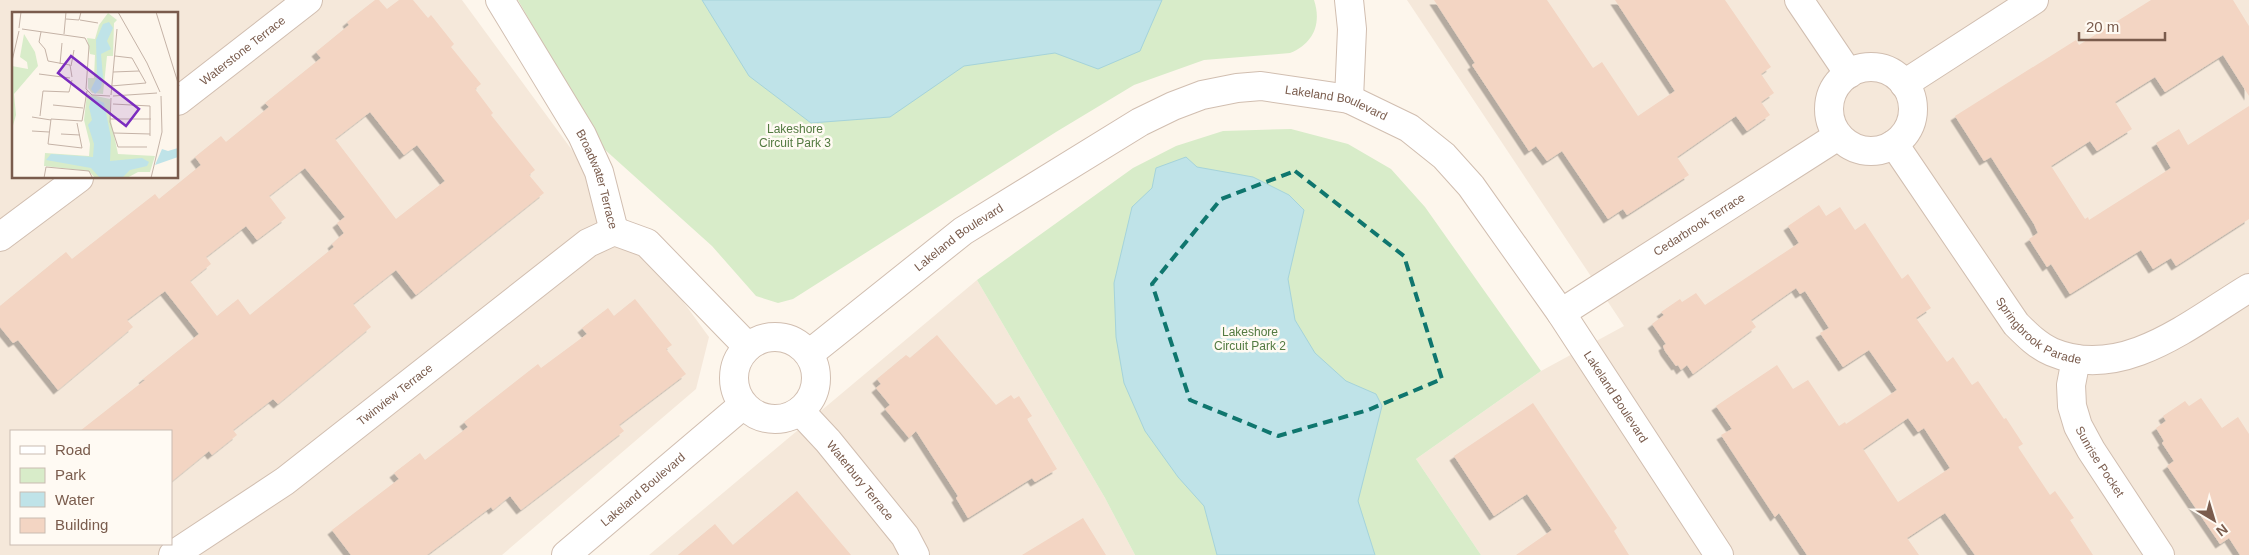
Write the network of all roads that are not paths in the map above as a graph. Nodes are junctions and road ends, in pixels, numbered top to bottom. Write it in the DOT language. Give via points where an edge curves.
graph roads {
  1 [pos="308,0"];
  2 [pos="500,0"];
  3 [pos="1349,0"];
  4 [pos="1800,0"];
  5 [pos="2034,0"];
  6 [pos="1849,74"];
  7 [pos="1904,84"];
  8 [pos="1350,99"];
  9 [pos="179,100"];
  10 [pos="1838,136"];
  11 [pos="1894,144"];
  12 [pos="77,179"];
  13 [pos="614,231"];
  14 [pos="0,237"];
  15 [pos="2249,288"];
  16 [pos="1561,313"];
  17 [pos="748,347"];
  18 [pos="809,354"];
  19 [pos="2076,359"];
  20 [pos="743,404"];
  21 [pos="800,411"];
  22 [pos="173,555"];
  23 [pos="566,555"];
  24 [pos="915,555"];
  25 [pos="1720,555"];
  26 [pos="2160,555"];
  1 -- 9 [label="street, Waterstone Terrace"];
  2 -- 13 [label="street, Broadwater Terrace" via="582,135 599,172"];
  3 -- 8 [label="street" via="1352,29"];
  4 -- 6 [label="street"];
  5 -- 7 [label="street"];
  6 -- 7 [label="street" via="1872,67 1884,69"];
  6 -- 10 [label="street" via="1838,84 1830,103 1831,124"];
  7 -- 11 [label="street" via="1910,95 1911,122"];
  8 -- 16 [label="street, Lakeland Boulevard" via="1409,128 1444,156 1471,186"];
  8 -- 18 [label="street, Lakeland Boulevard" via="1261,86 1202,95 1164,110 964,231"];
  10 -- 11 [label="street" via="1859,150 1883,149"];
  10 -- 16 [label="street, Cedarbrook Terrace"];
  11 -- 19 [label="street, Springbrook Parade" via="2016,324 2033,341 2052,352"];
  12 -- 14 [label="street"];
  13 -- 17 [label="street, Broadwater Terrace" via="647,243"];
  13 -- 22 [label="street, Twinview Terrace" via="588,243 285,481"];
  15 -- 19 [label="street, Springbrook Parade" via="2136,354 2112,360"];
  16 -- 25 [label="street, Lakeland Boulevard"];
  17 -- 18 [label="street" via="773,336 800,344"];
  17 -- 20 [label="street" via="735,368 734,381"];
  18 -- 21 [label="street" via="817,378 809,402"];
  19 -- 26 [label="street, Sunrise Pocket" via="2071,385 2072,406 2078,426"];
  20 -- 21 [label="street" via="764,418 789,417"];
  20 -- 23 [label="street, Lakeland Boulevard"];
  21 -- 24 [label="street, Waterbury Terrace" via="905,536"];
}
